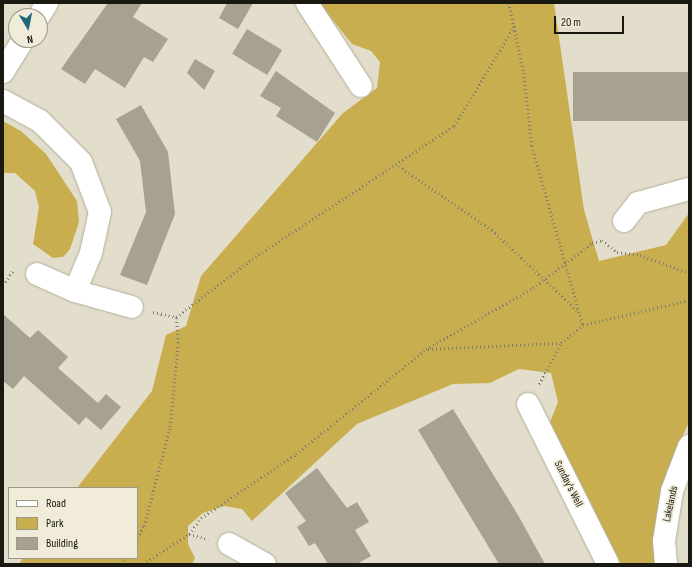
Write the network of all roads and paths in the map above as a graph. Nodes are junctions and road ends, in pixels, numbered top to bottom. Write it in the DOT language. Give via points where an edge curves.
graph roads {
  1 [pos="307,3"];
  2 [pos="509,3"];
  3 [pos="515,25"];
  4 [pos="18,48"];
  5 [pos="3,72"];
  6 [pos="361,86"];
  7 [pos="3,101"];
  8 [pos="399,166"];
  9 [pos="689,189"];
  10 [pos="624,221"];
  11 [pos="564,261"];
  12 [pos="689,273"];
  13 [pos="37,274"];
  14 [pos="544,278"];
  15 [pos="75,291"];
  16 [pos="689,300"];
  17 [pos="132,307"];
  18 [pos="579,311"];
  19 [pos="583,325"];
  20 [pos="561,343"];
  21 [pos="426,349"];
  22 [pos="528,404"];
  23 [pos="689,446"];
  24 [pos="189,534"];
  25 [pos="138,536"];
  26 [pos="229,544"];
  27 [pos="143,564"];
  28 [pos="265,564"];
  29 [pos="608,564"];
  30 [pos="666,564"];
  1 -- 6 [label="street"];
  2 -- 3 [label="path"];
  3 -- 8 [label="path" via="454,126"];
  3 -- 11 [label="path" via="532,146"];
  4 -- 5 [label="street"];
  7 -- 15 [label="street" via="40,120 81,162 87,176 100,212 91,253"];
  8 -- 14 [label="path" via="492,230"];
  8 -- 25 [label="path" via="252,259 176,317 178,343 170,427 144,526"];
  9 -- 10 [label="street" via="638,203"];
  11 -- 12 [label="path" via="602,240 617,252 640,256"];
  11 -- 14 [label="path"];
  11 -- 18 [label="path"];
  13 -- 15 [label="street"];
  14 -- 18 [label="path"];
  14 -- 21 [label="path" via="533,288"];
  15 -- 17 [label="street"];
  16 -- 19 [label="path"];
  18 -- 19 [label="path"];
  19 -- 20 [label="path"];
  20 -- 21 [label="path"];
  20 -- 22 [label="path"];
  21 -- 24 [label="path" via="296,454 201,518"];
  22 -- 29 [label="street, Sunday's Well"];
  23 -- 30 [label="street, Lakelands" via="672,491 664,541"];
  24 -- 26 [label="path"];
  24 -- 27 [label="path"];
  26 -- 28 [label="street"];
}
